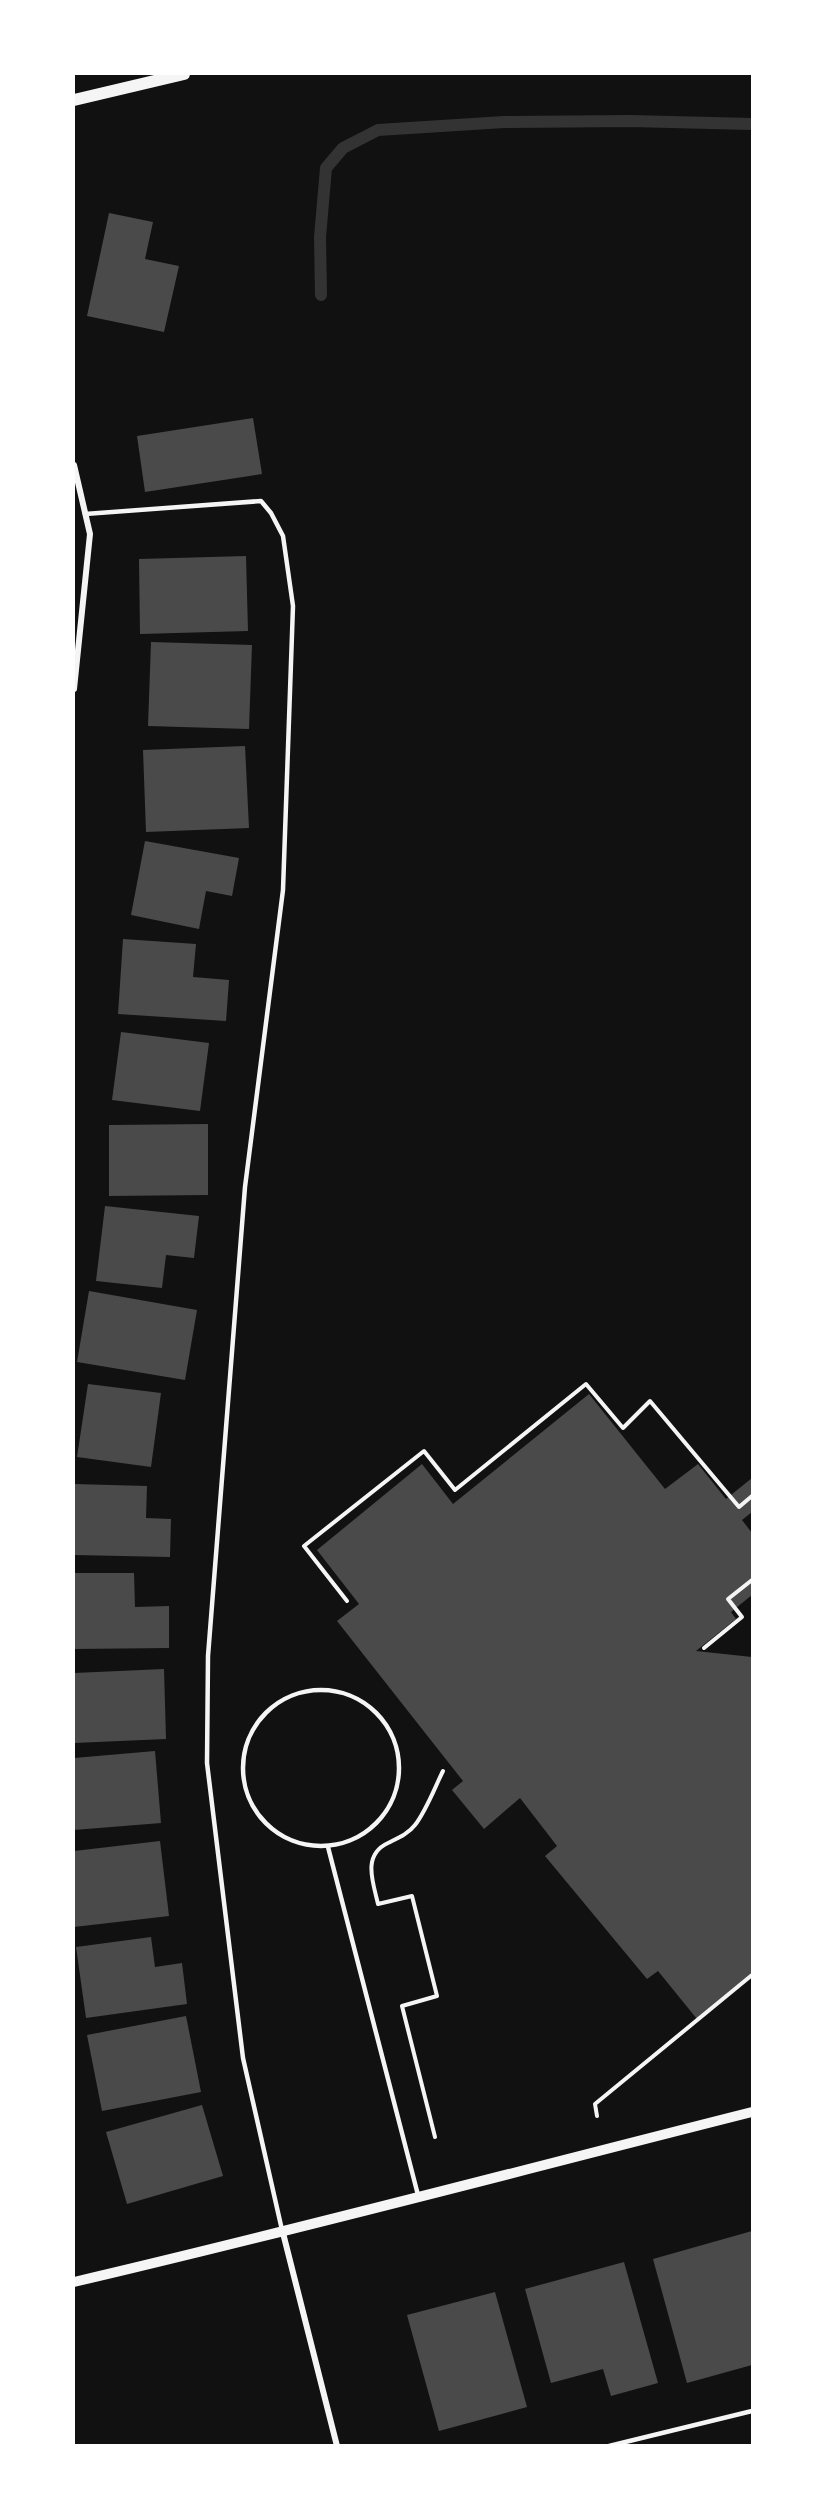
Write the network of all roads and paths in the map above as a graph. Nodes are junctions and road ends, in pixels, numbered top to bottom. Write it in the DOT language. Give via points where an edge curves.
graph roads {
  1 [pos="184,74"];
  2 [pos="74,100"];
  3 [pos="74,465"];
  4 [pos="85,514"];
  5 [pos="74,689"];
  6 [pos="753,1496"];
  7 [pos="753,1580"];
  8 [pos="347,1600"];
  9 [pos="704,1648"];
  10 [pos="443,1771"];
  11 [pos="328,1846"];
  12 [pos="753,1975"];
  13 [pos="753,2112"];
  14 [pos="597,2116"];
  15 [pos="435,2137"];
  16 [pos="419,2196"];
  17 [pos="283,2233"];
  18 [pos="74,2282"];
  19 [pos="753,2411"];
  20 [pos="338,2445"];
  21 [pos="609,2445"];
  1 -- 2 [label="main road"];
  3 -- 4 [label="street"];
  4 -- 5 [label="street" via="90,534"];
  4 -- 17 [label="lane" via="261,501 283,536 293,606 283,890 245,1187 208,1656 207,1716 207,1764 243,2058"];
  6 -- 8 [label="path" via="739,1507 650,1401 623,1428 586,1384 454,1490 424,1451 304,1546"];
  7 -- 9 [label="path" via="728,1599 742,1617"];
  10 -- 15 [label="path" via="417,1823 408,1833 383,1845 370,1867 378,1904 412,1896 437,1996 402,2006"];
  11 -- 11 [label="lane" via="364,1834 390,1806 400,1770 392,1733 368,1704 332,1690 295,1694 263,1714 244,1747 243,1785 260,1819 290,1842"];
  11 -- 16 [label="lane"];
  12 -- 14 [label="path" via="595,2104"];
  13 -- 16 [label="street"];
  16 -- 17 [label="street"];
  17 -- 18 [label="street"];
  17 -- 20 [label="street"];
  19 -- 21 [label="lane"];
}
